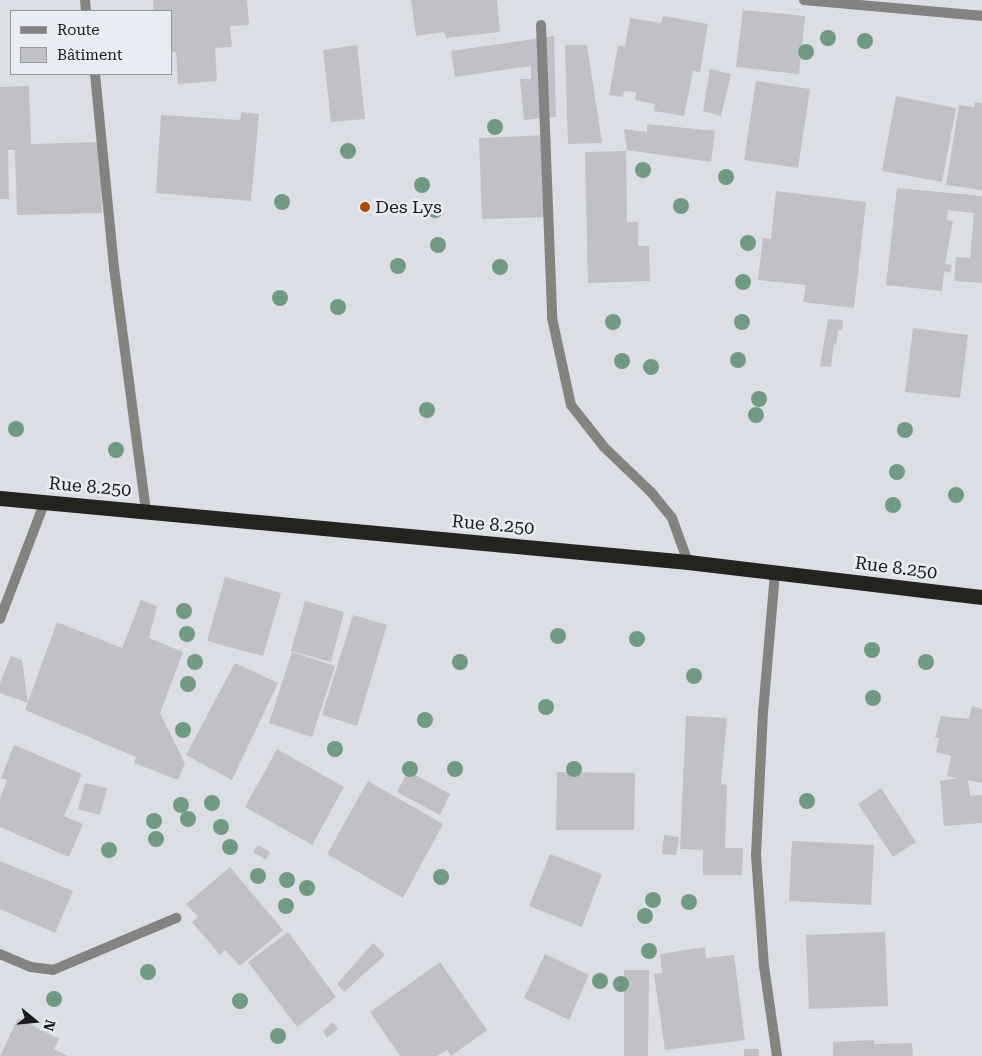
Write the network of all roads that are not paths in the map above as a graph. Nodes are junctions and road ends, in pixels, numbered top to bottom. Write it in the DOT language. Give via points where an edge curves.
graph roads {
  1 [pos="804,0"];
  2 [pos="982,16"];
  3 [pos="541,25"];
  4 [pos="95,75"];
  5 [pos="0,498"];
  6 [pos="45,501"];
  7 [pos="146,511"];
  8 [pos="688,562"];
  9 [pos="775,573"];
  10 [pos="982,597"];
  11 [pos="0,619"];
  12 [pos="176,918"];
  13 [pos="0,954"];
  14 [pos="777,1056"];
  1 -- 2 [label="street"];
  3 -- 8 [label="street" via="552,318 571,405 604,447 651,492 672,518"];
  4 -- 7 [label="street" via="114,268"];
  5 -- 6 [label="highway, Rue 8.250"];
  6 -- 7 [label="highway, Rue 8.250"];
  6 -- 11 [label="street"];
  7 -- 8 [label="highway, Rue 8.250"];
  8 -- 9 [label="highway, Rue 8.250"];
  9 -- 10 [label="highway, Rue 8.250"];
  9 -- 14 [label="street" via="763,712 756,854 764,966"];
  12 -- 13 [label="street" via="53,970 30,967"];
}
